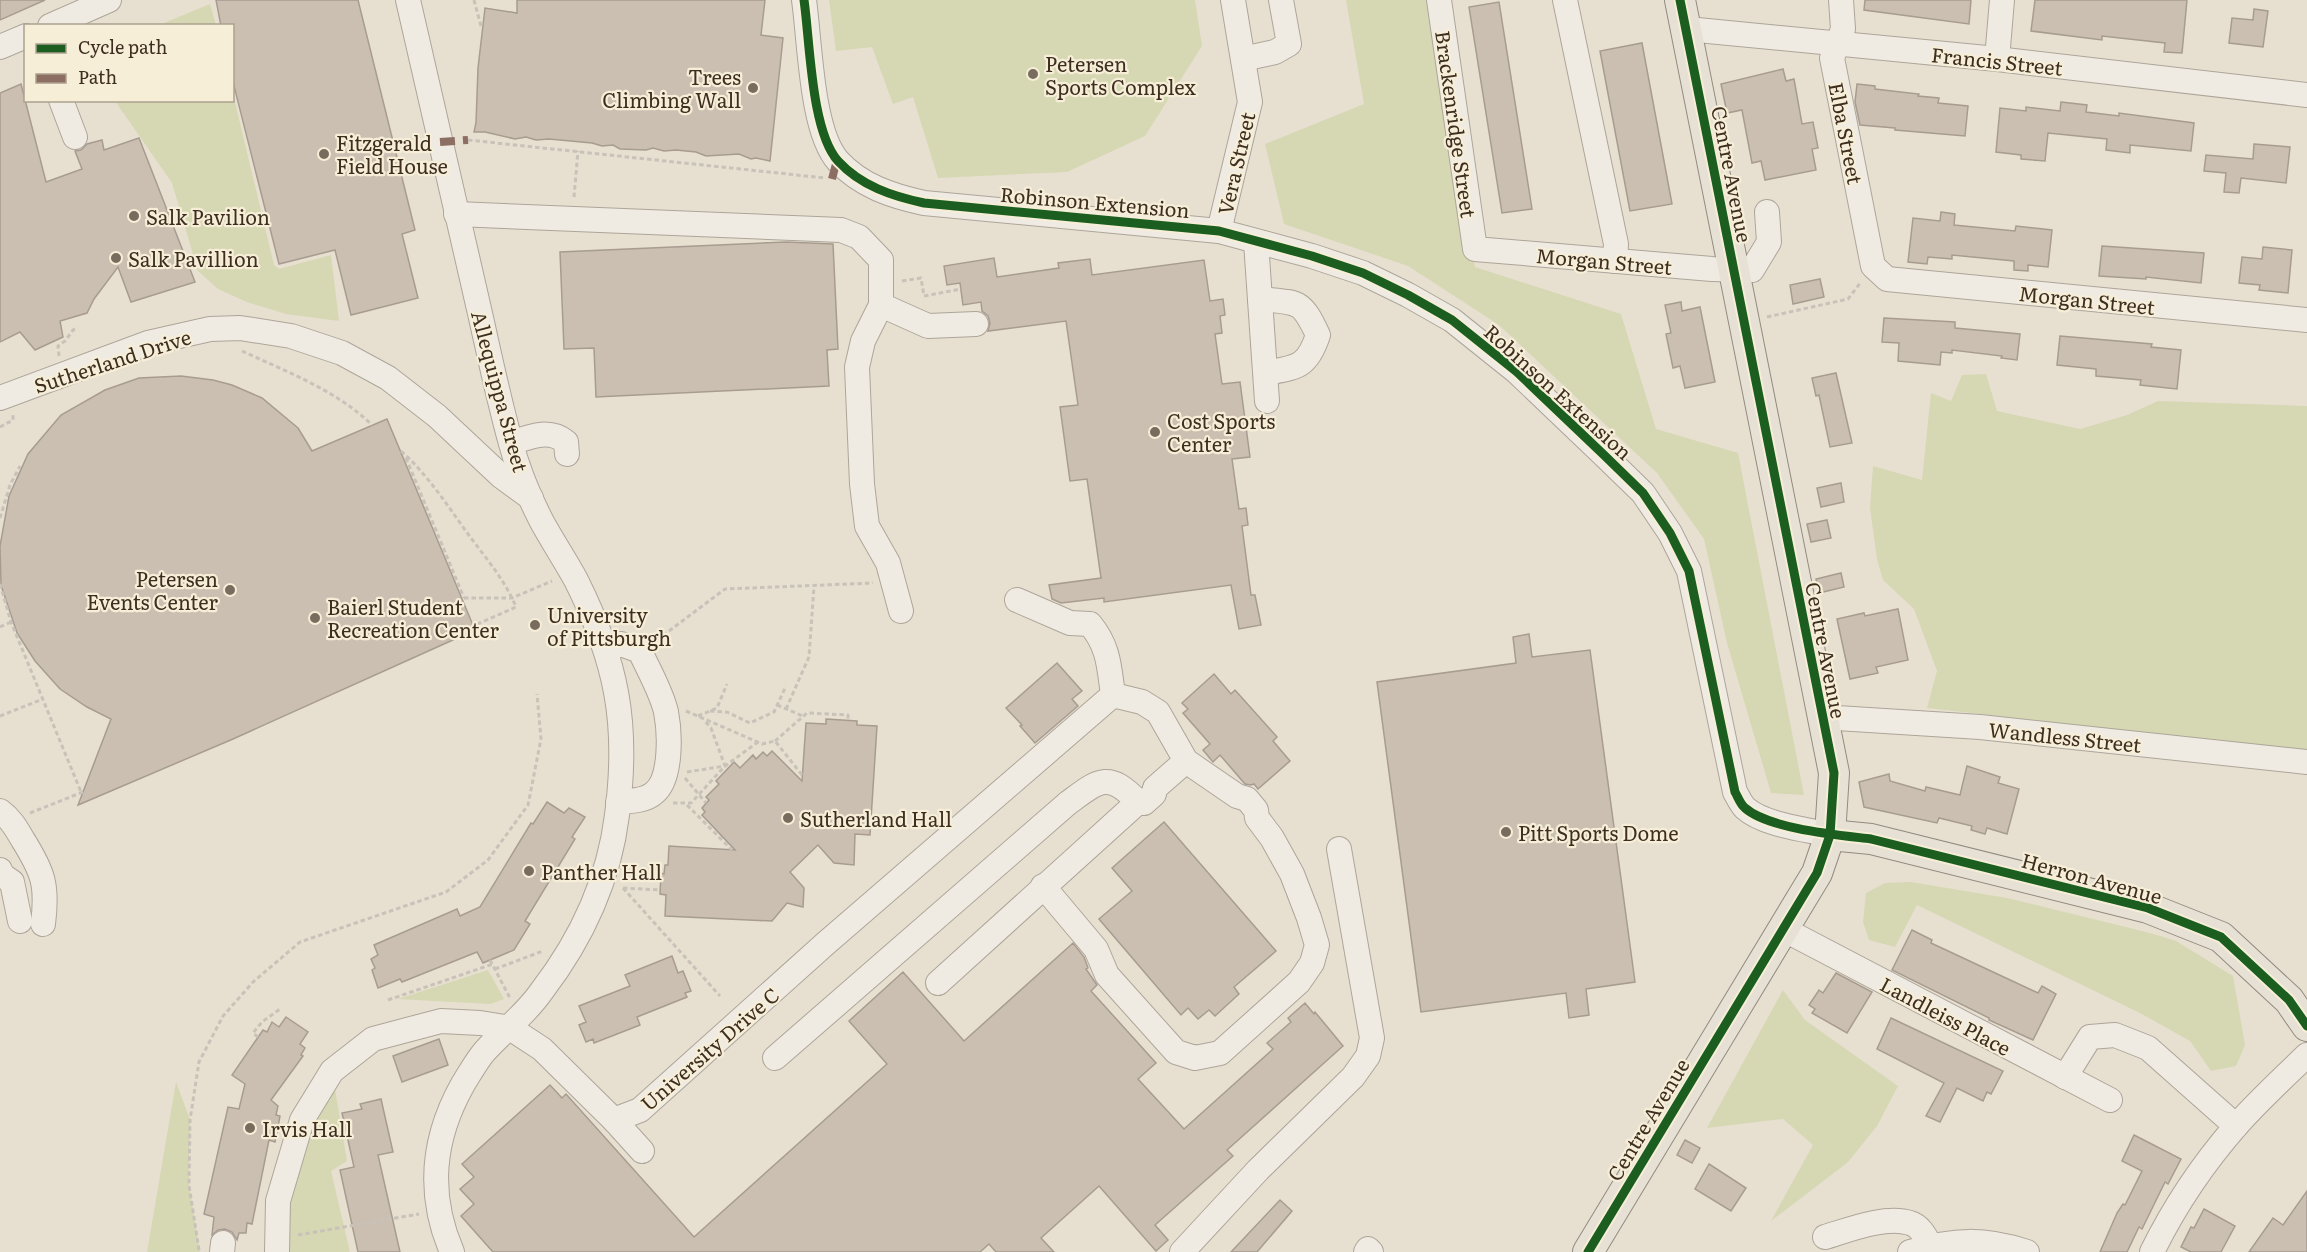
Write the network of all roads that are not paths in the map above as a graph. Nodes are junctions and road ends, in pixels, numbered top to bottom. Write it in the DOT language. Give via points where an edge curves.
graph roads {
  1 [pos="109,0"];
  2 [pos="408,0"];
  3 [pos="804,0"];
  4 [pos="1233,0"];
  5 [pos="1281,0"];
  6 [pos="1439,0"];
  7 [pos="1565,0"];
  8 [pos="1680,0"];
  9 [pos="1841,0"];
  10 [pos="2002,0"];
  11 [pos="55,24"];
  12 [pos="1687,29"];
  13 [pos="24,37"];
  14 [pos="1838,43"];
  15 [pos="0,47"];
  16 [pos="1243,59"];
  17 [pos="1997,59"];
  18 [pos="2307,95"];
  19 [pos="62,102"];
  20 [pos="75,137"];
  21 [pos="1767,213"];
  22 [pos="456,214"];
  23 [pos="1219,231"];
  24 [pos="1256,242"];
  25 [pos="1475,249"];
  26 [pos="1615,261"];
  27 [pos="1873,266"];
  28 [pos="1734,271"];
  29 [pos="1260,299"];
  30 [pos="881,305"];
  31 [pos="2307,320"];
  32 [pos="976,324"];
  33 [pos="1266,374"];
  34 [pos="0,398"];
  35 [pos="1268,401"];
  36 [pos="511,443"];
  37 [pos="567,454"];
  38 [pos="531,498"];
  39 [pos="1017,600"];
  40 [pos="901,611"];
  41 [pos="606,650"];
  42 [pos="1113,694"];
  43 [pos="1821,717"];
  44 [pos="1185,761"];
  45 [pos="2307,762"];
  46 [pos="1146,795"];
  47 [pos="618,802"];
  48 [pos="0,811"];
  49 [pos="1830,835"];
  50 [pos="1340,849"];
  51 [pos="1,874"];
  52 [pos="1043,886"];
  53 [pos="1783,929"];
  54 [pos="938,983"];
  55 [pos="2307,1026"];
  56 [pos="510,1028"];
  57 [pos="2307,1055"];
  58 [pos="775,1058"];
  59 [pos="2065,1077"];
  60 [pos="2110,1100"];
  61 [pos="621,1118"];
  62 [pos="2236,1126"];
  63 [pos="647,1146"];
  64 [pos="1825,1237"];
  65 [pos="284,1244"];
  66 [pos="1921,1250"];
  67 [pos="452,1252"];
  68 [pos="1182,1252"];
  69 [pos="1588,1252"];
  70 [pos="2027,1252"];
  71 [pos="2152,1252"];
  1 -- 11 [label="street"];
  2 -- 22 [label="street, Allequippa Street"];
  3 -- 23 [label="street, Robinson Extension" via="819,116 835,169 893,196 924,203"];
  4 -- 16 [label="street, Vera Street"];
  5 -- 16 [label="street" via="1289,44 1275,52"];
  6 -- 25 [label="street, Brackenridge Street"];
  7 -- 26 [label="street" via="1616,244"];
  8 -- 12 [label="main road, Centre Avenue"];
  9 -- 14 [label="street, Elba Street" via="1843,29"];
  10 -- 17 [label="street"];
  12 -- 14 [label="street, Francis Street"];
  12 -- 28 [label="main road, Centre Avenue"];
  13 -- 15 [label="street"];
  14 -- 17 [label="street, Francis Street"];
  14 -- 27 [label="street, Elba Street" via="1832,58"];
  16 -- 23 [label="street, Vera Street" via="1250,102"];
  17 -- 18 [label="street, Francis Street"];
  19 -- 20 [label="street"];
  21 -- 28 [label="street" via="1769,242 1752,270"];
  22 -- 30 [label="street" via="841,230 859,237 880,260"];
  22 -- 36 [label="street, Allequippa Street"];
  23 -- 24 [label="street, Robinson Extension"];
  24 -- 29 [label="street"];
  24 -- 49 [label="street, Robinson Extension" via="1363,273 1452,320 1517,372 1643,493 1689,571 1735,792 1743,807 1776,823"];
  25 -- 26 [label="street, Morgan Street"];
  26 -- 28 [label="street, Morgan Street"];
  27 -- 31 [label="street, Morgan Street" via="1887,279"];
  28 -- 43 [label="main road, Centre Avenue"];
  29 -- 33 [label="street"];
  29 -- 33 [label="street" via="1293,302 1307,311 1318,335 1312,354 1295,367"];
  30 -- 32 [label="street" via="928,326"];
  30 -- 40 [label="street" via="863,341 857,367 862,484 867,526 888,563"];
  33 -- 35 [label="street"];
  34 -- 38 [label="street, Sutherland Drive" via="148,343 210,329 240,328 291,336 342,353 388,378"];
  36 -- 37 [label="street" via="534,435 557,435 566,442"];
  36 -- 38 [label="street, Allequippa Street"];
  38 -- 41 [label="street, Allequippa Street" via="577,582"];
  39 -- 42 [label="street" via="1070,622 1090,624 1107,650"];
  41 -- 47 [label="street, Allequippa Street" via="616,685 622,738"];
  41 -- 47 [label="street" via="621,644 640,651 666,711 669,746 666,773 655,793 637,801"];
  42 -- 44 [label="street" via="1142,702 1158,712"];
  42 -- 61 [label="street, University Drive C" via="640,1110"];
  43 -- 45 [label="street, Wandless Street" via="1980,727"];
  43 -- 49 [label="main road, Centre Avenue" via="1834,773"];
  44 -- 46 [label="street"];
  44 -- 52 [label="street" via="1237,796 1239,806 1257,818 1272,838 1292,874 1317,945 1312,963 1299,982 1220,1053 1195,1058 1176,1052 1107,975 1096,949"];
  46 -- 52 [label="street"];
  46 -- 58 [label="street" via="1109,781 1094,784"];
  47 -- 56 [label="street, Allequippa Street" via="612,846 590,913 543,990"];
  48 -- 51 [label="street" via="11,819 41,869 46,902 32,923 12,882"];
  49 -- 53 [label="main road, Centre Avenue" via="1817,873"];
  49 -- 55 [label="main road, Herron Avenue" via="1871,838 2148,908 2222,937 2289,1000"];
  50 -- 68 [label="street" via="1372,1038 1368,1056 1353,1077"];
  52 -- 54 [label="street"];
  53 -- 59 [label="street, Landleiss Place"];
  53 -- 69 [label="main road, Centre Avenue"];
  56 -- 61 [label="street" via="542,1049"];
  56 -- 65 [label="street" via="441,1021 372,1039 332,1071 302,1120 278,1201"];
  56 -- 67 [label="street, Allequippa Street" via="484,1052 468,1077 453,1102 442,1137 435,1171 436,1198"];
  57 -- 62 [label="street"];
  59 -- 60 [label="street, Landleiss Place"];
  59 -- 62 [label="street" via="2090,1037 2115,1035 2148,1048"];
  61 -- 63 [label="street"];
  62 -- 71 [label="street" via="2195,1179"];
  64 -- 66 [label="street" via="1860,1226 1911,1223 1923,1231"];
  66 -- 70 [label="street" via="1979,1240"];
}
